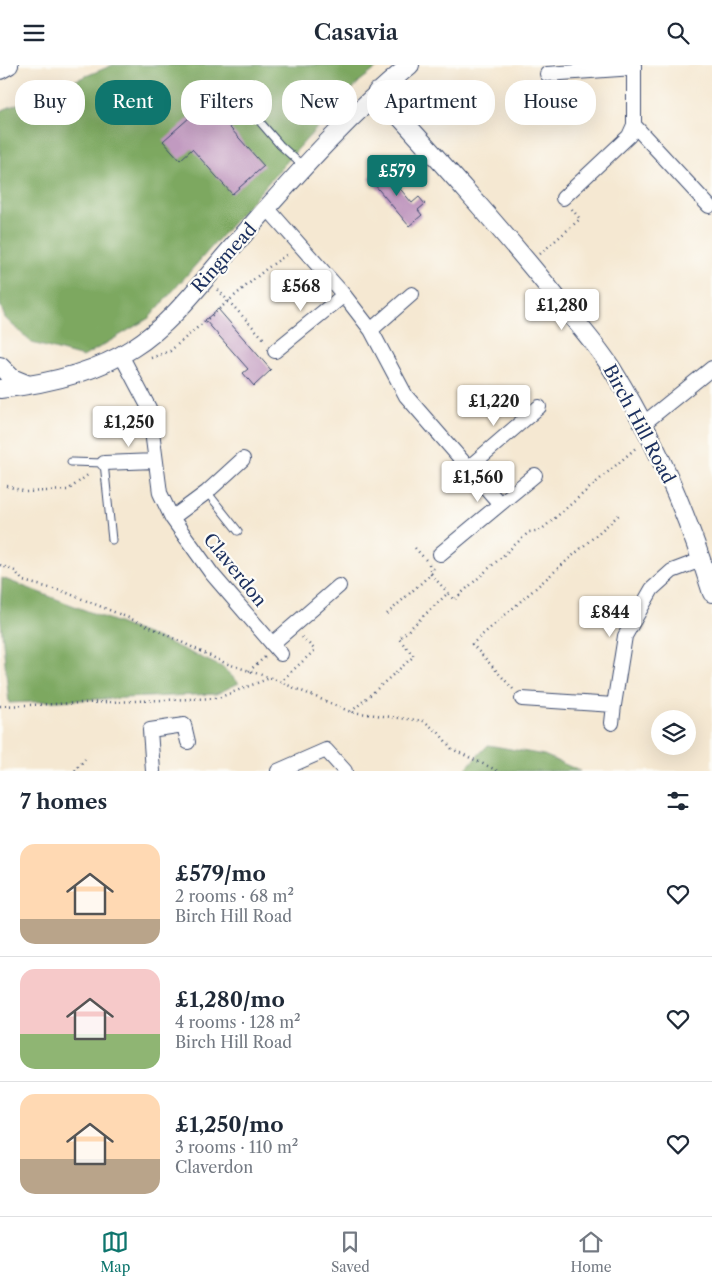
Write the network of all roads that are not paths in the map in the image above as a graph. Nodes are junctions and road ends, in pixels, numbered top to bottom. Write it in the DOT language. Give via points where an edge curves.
graph roads {
  1 [pos="9,65"];
  2 [pos="410,65"];
  3 [pos="634,67"];
  4 [pos="0,70"];
  5 [pos="547,74"];
  6 [pos="392,80"];
  7 [pos="367,102"];
  8 [pos="263,125"];
  9 [pos="406,125"];
  10 [pos="634,125"];
  11 [pos="304,167"];
  12 [pos="563,198"];
  13 [pos="709,205"];
  14 [pos="268,209"];
  15 [pos="412,294"];
  16 [pos="344,295"];
  17 [pos="371,330"];
  18 [pos="275,351"];
  19 [pos="121,355"];
  20 [pos="0,366"];
  21 [pos="712,369"];
  22 [pos="30,385"];
  23 [pos="0,389"];
  24 [pos="539,407"];
  25 [pos="646,431"];
  26 [pos="243,459"];
  27 [pos="155,461"];
  28 [pos="71,462"];
  29 [pos="104,463"];
  30 [pos="468,468"];
  31 [pos="535,475"];
  32 [pos="207,492"];
  33 [pos="500,504"];
  34 [pos="172,518"];
  35 [pos="238,531"];
  36 [pos="112,540"];
  37 [pos="440,553"];
  38 [pos="702,560"];
  39 [pos="339,587"];
  40 [pos="712,593"];
  41 [pos="522,699"];
  42 [pos="614,705"];
  43 [pos="612,723"];
  44 [pos="188,742"];
  45 [pos="153,771"];
  46 [pos="278,771"];
  47 [pos="345,771"];
  1 -- 4 [label="street"];
  2 -- 6 [label="street, Ringmead"];
  3 -- 5 [label="street"];
  3 -- 10 [label="street"];
  7 -- 11 [label="street, Ringmead"];
  8 -- 11 [label="lane"];
  9 -- 25 [label="street, Birch Hill Road" via="529,263 612,368"];
  10 -- 12 [label="street" via="629,136"];
  10 -- 13 [label="street"];
  11 -- 14 [label="street, Ringmead"];
  14 -- 16 [label="street"];
  14 -- 19 [label="street, Ringmead" via="165,321"];
  15 -- 17 [label="street"];
  16 -- 17 [label="street"];
  16 -- 18 [label="street"];
  17 -- 30 [label="street" via="406,396"];
  19 -- 22 [label="street, Ringmead" via="72,374"];
  19 -- 27 [label="street, Claverdon" via="149,408"];
  20 -- 22 [label="street" via="12,378"];
  21 -- 25 [label="street"];
  22 -- 23 [label="street, Ringmead"];
  24 -- 30 [label="street"];
  25 -- 38 [label="street, Birch Hill Road"];
  26 -- 32 [label="street"];
  27 -- 29 [label="street"];
  27 -- 34 [label="street, Claverdon" via="160,493"];
  28 -- 29 [label="lane"];
  29 -- 36 [label="lane"];
  30 -- 33 [label="street"];
  31 -- 33 [label="street"];
  32 -- 34 [label="street"];
  32 -- 35 [label="lane"];
  33 -- 37 [label="street"];
  34 -- 39 [label="street, Claverdon" via="212,574 276,649 292,627"];
  38 -- 40 [label="street, Birch Hill Road"];
  38 -- 42 [label="street" via="672,571 652,589 625,636"];
  41 -- 42 [label="street"];
  42 -- 43 [label="street"];
  44 -- 45 [label="street" via="184,725 150,730"];
  46 -- 47 [label="street" via="332,747"];
}
